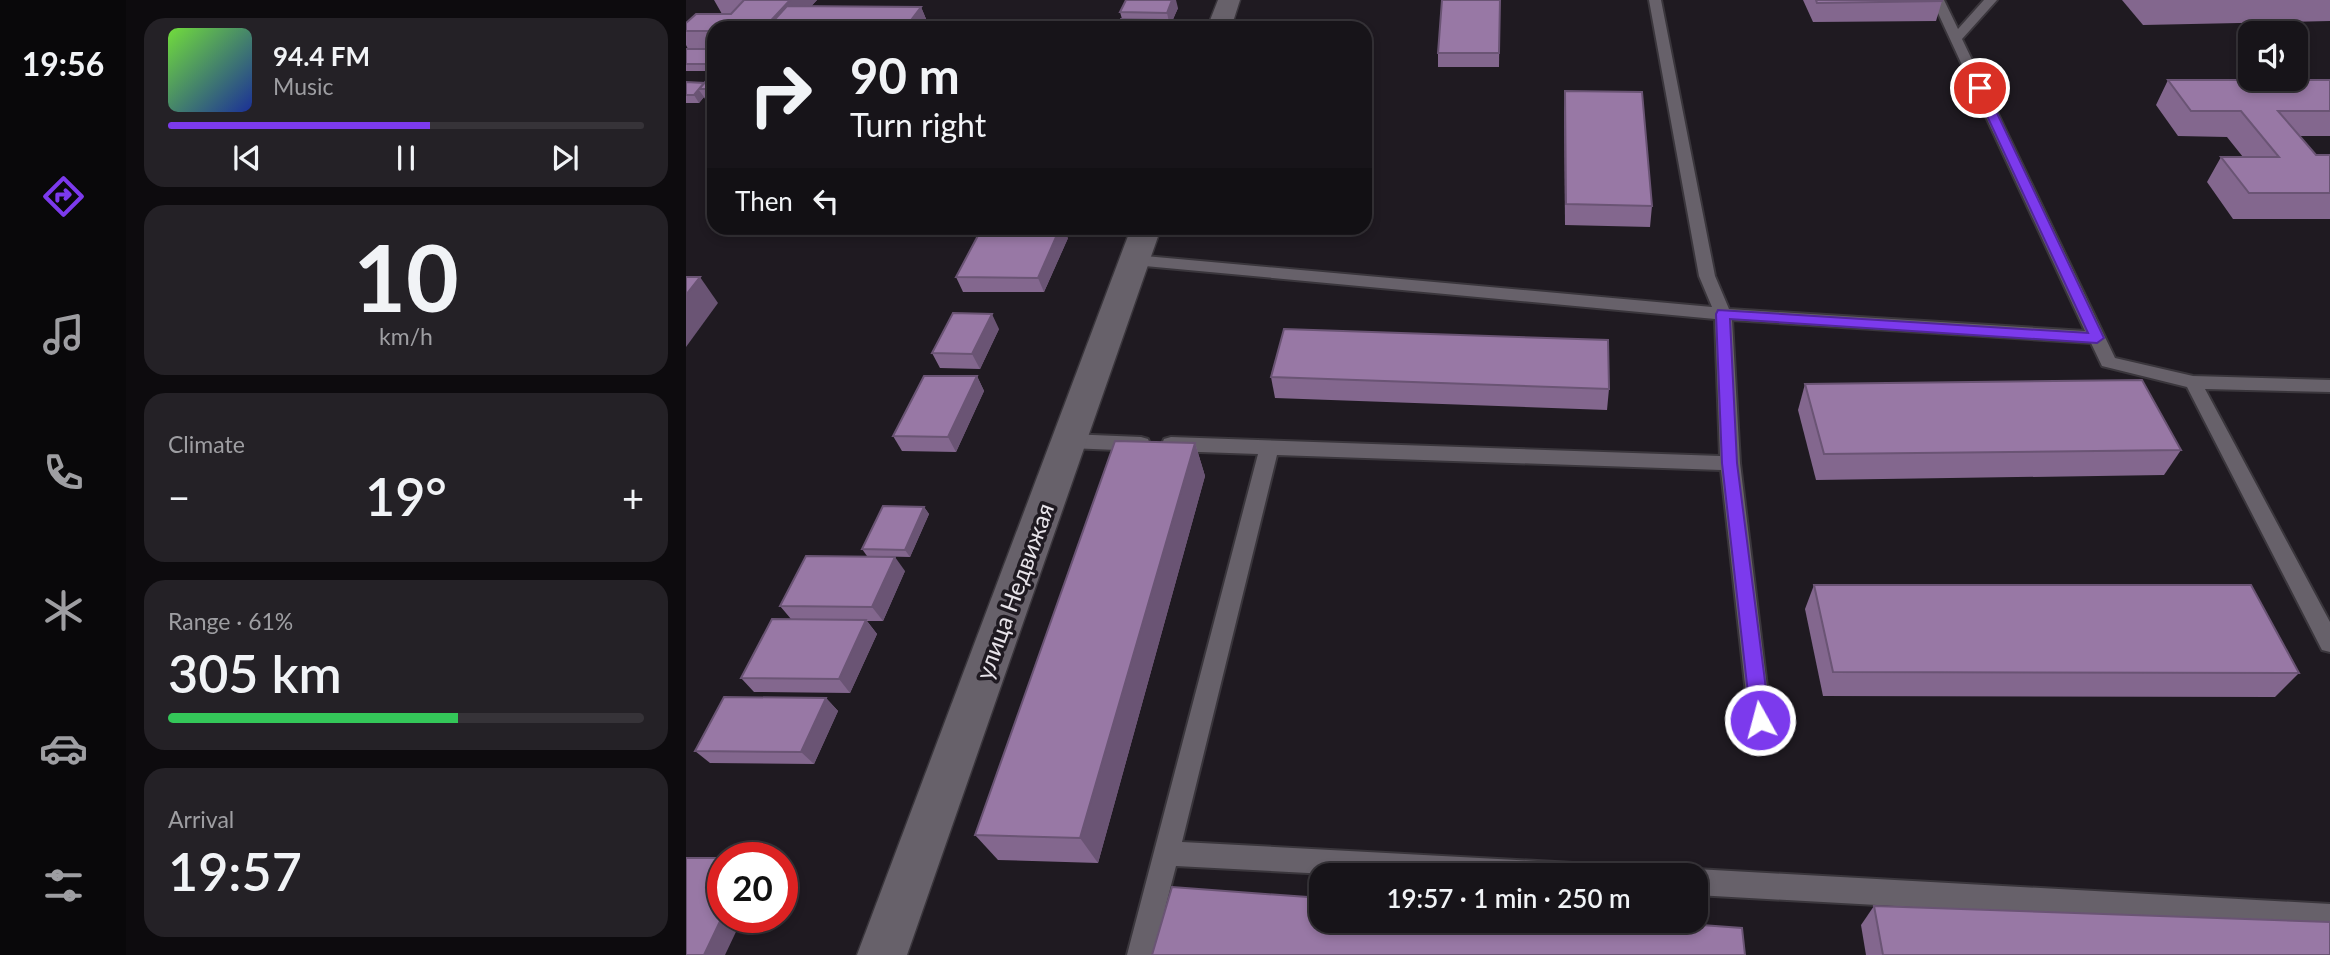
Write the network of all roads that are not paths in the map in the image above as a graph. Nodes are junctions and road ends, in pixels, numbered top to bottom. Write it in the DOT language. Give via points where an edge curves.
graph roads {
  1 [pos="1229,0"];
  2 [pos="1656,0"];
  3 [pos="1938,0"];
  4 [pos="1991,0"];
  5 [pos="1222,21"];
  6 [pos="1956,38"];
  7 [pos="1140,244"];
  8 [pos="1723,314"];
  9 [pos="2097,338"];
  10 [pos="2193,382"];
  11 [pos="2330,386"];
  12 [pos="1069,441"];
  13 [pos="1269,448"];
  14 [pos="1730,463"];
  15 [pos="2330,643"];
  16 [pos="1760,720"];
  17 [pos="1167,853"];
  18 [pos="1352,863"];
  19 [pos="1708,883"];
  20 [pos="2330,917"];
  21 [pos="882,955"];
  22 [pos="1140,955"];
  1 -- 5 [label="street"];
  2 -- 8 [label="lane" via="1707,276"];
  3 -- 6 [label="lane"];
  4 -- 6 [label="lane"];
  6 -- 9 [label="lane"];
  7 -- 8 [label="lane"];
  7 -- 12 [label="street, улица Недвижая"];
  8 -- 9 [label="lane"];
  8 -- 14 [label="lane"];
  9 -- 10 [label="lane" via="2108,362"];
  10 -- 11 [label="lane"];
  10 -- 15 [label="lane"];
  12 -- 13 [label="lane"];
  12 -- 21 [label="street, улица Недвижая"];
  13 -- 14 [label="lane"];
  13 -- 17 [label="lane"];
  14 -- 16 [label="lane"];
  17 -- 18 [label="lane"];
  17 -- 22 [label="lane"];
  19 -- 20 [label="lane"];
}
